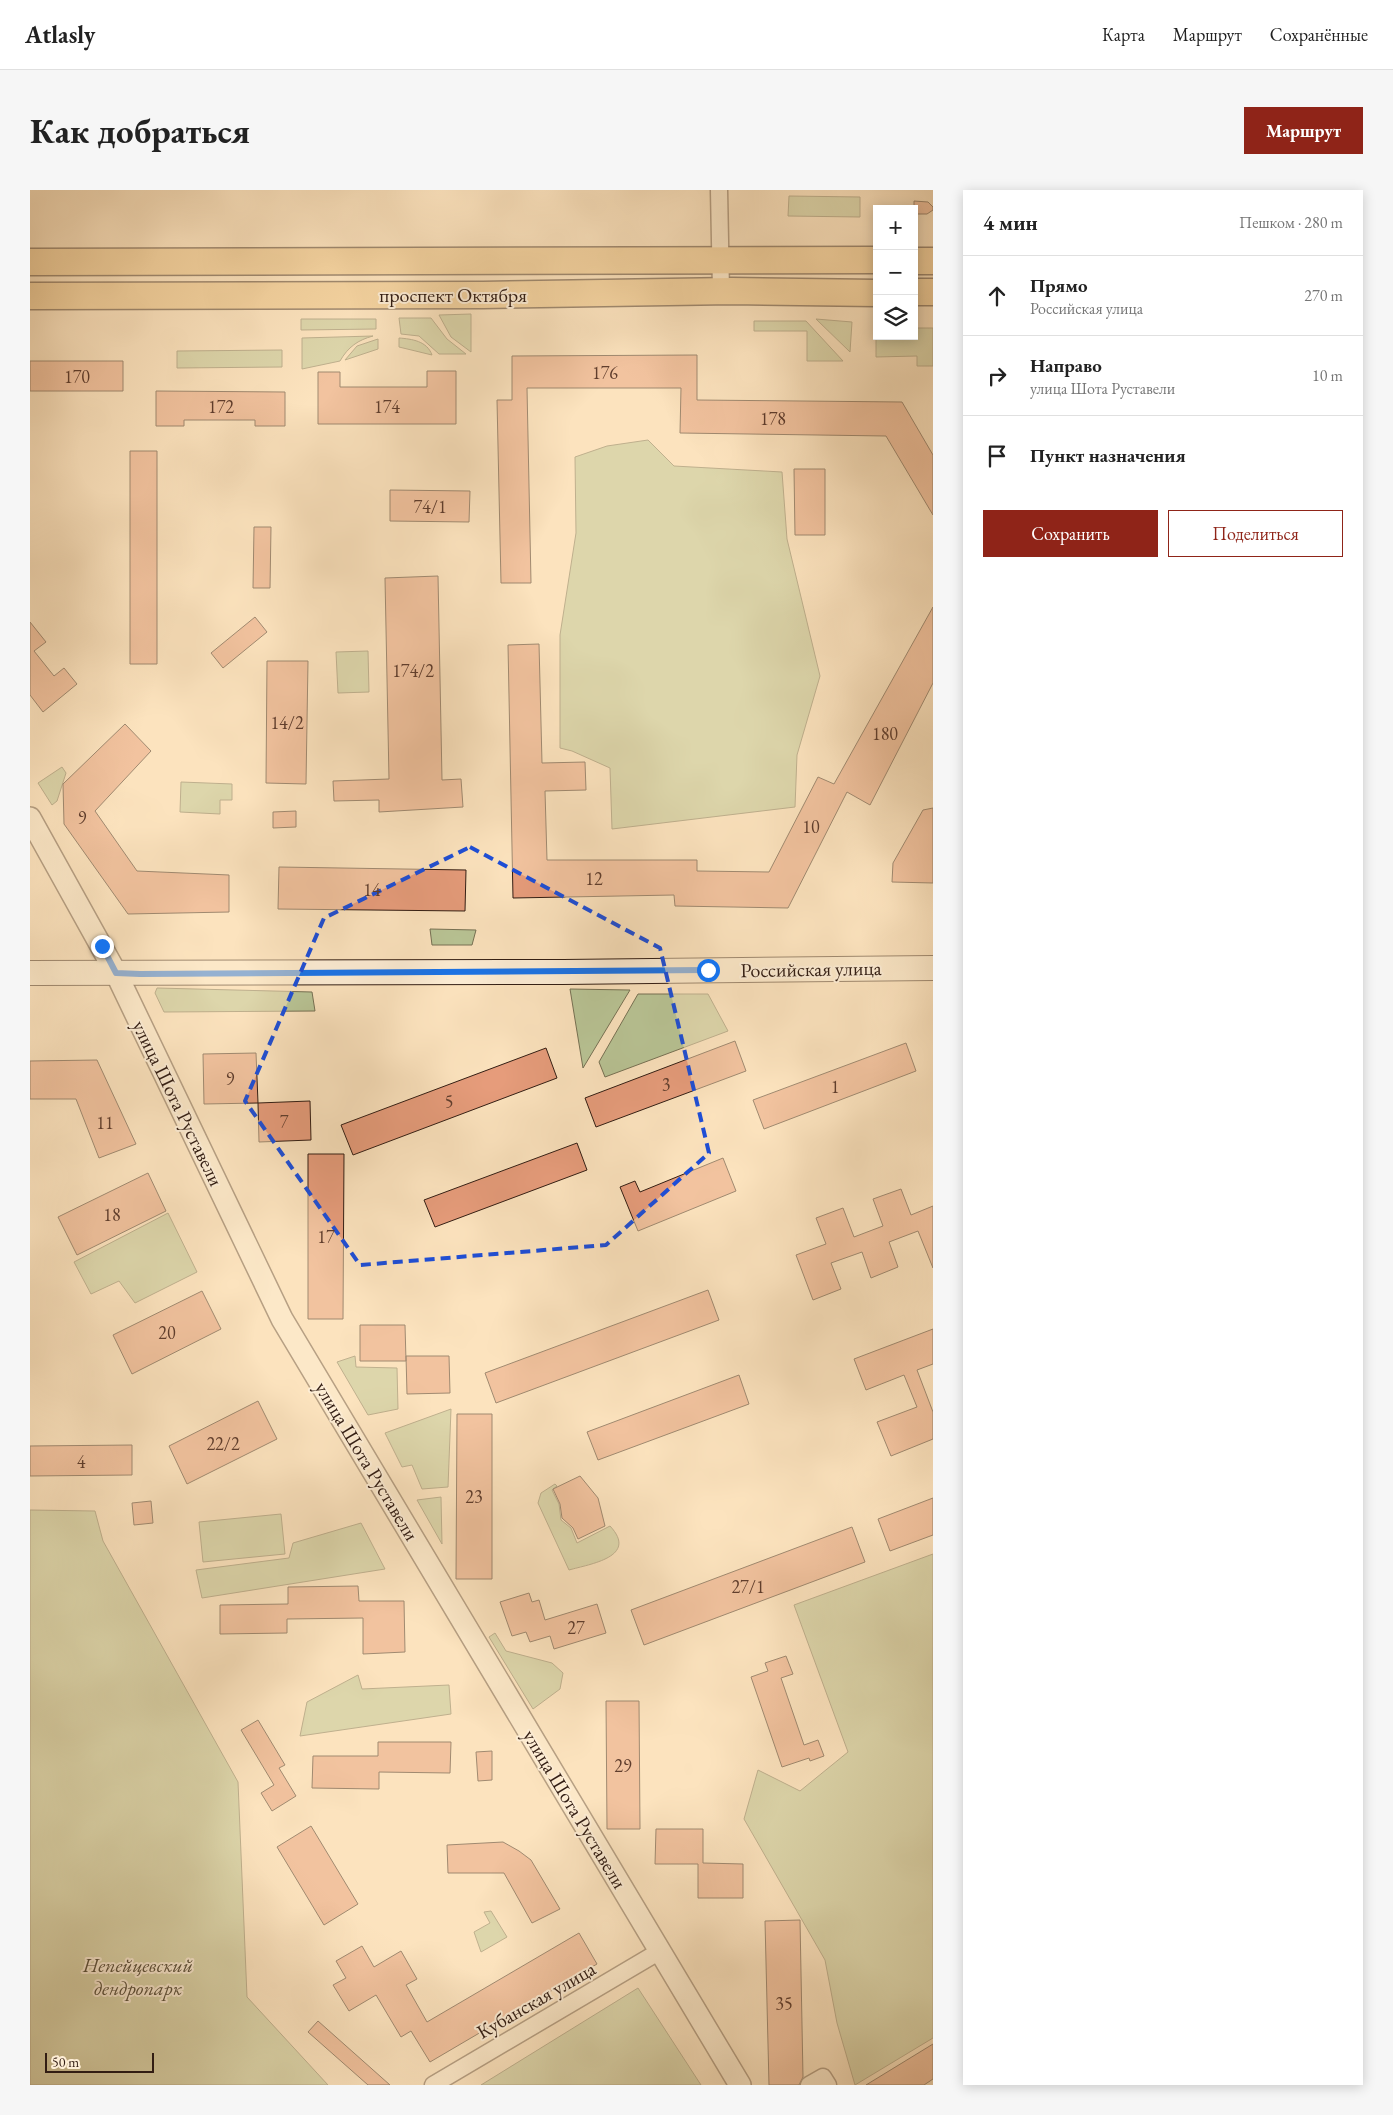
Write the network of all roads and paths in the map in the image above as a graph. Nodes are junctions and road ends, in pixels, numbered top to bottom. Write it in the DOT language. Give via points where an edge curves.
graph roads {
  1 [pos="719,190"];
  2 [pos="579,260"];
  3 [pos="720,260"];
  4 [pos="871,260"];
  5 [pos="918,261"];
  6 [pos="933,261"];
  7 [pos="30,262"];
  8 [pos="721,291"];
  9 [pos="918,292"];
  10 [pos="933,292"];
  11 [pos="579,293"];
  12 [pos="871,293"];
  13 [pos="30,296"];
  14 [pos="30,818"];
  15 [pos="933,968"];
  16 [pos="30,973"];
  17 [pos="116,973"];
  18 [pos="660,1952"];
  19 [pos="432,2085"];
  20 [pos="740,2085"];
  21 [pos="809,2085"];
  22 [pos="828,2085"];
  1 -- 3 [label="street"];
  2 -- 3 [label="main road, проспект Октября"];
  2 -- 7 [label="main road, проспект Октября"];
  2 -- 11 [label="main road"];
  3 -- 4 [label="main road, проспект Октября"];
  3 -- 8 [label="street"];
  4 -- 12 [label="main road"];
  5 -- 6 [label="main road"];
  8 -- 11 [label="main road, проспект Октября"];
  8 -- 12 [label="main road, проспект Октября"];
  9 -- 10 [label="main road"];
  11 -- 13 [label="main road, проспект Октября"];
  14 -- 17 [label="street, улица Шота Руставели"];
  15 -- 17 [label="main road, Российская улица"];
  16 -- 17 [label="main road, Российская улица"];
  17 -- 18 [label="street, улица Шота Руставели" via="282,1319"];
  18 -- 19 [label="street, Кубанская улица"];
  18 -- 20 [label="street, улица Шота Руставели"];
  21 -- 22 [label="street" via="823,2077"];
}
